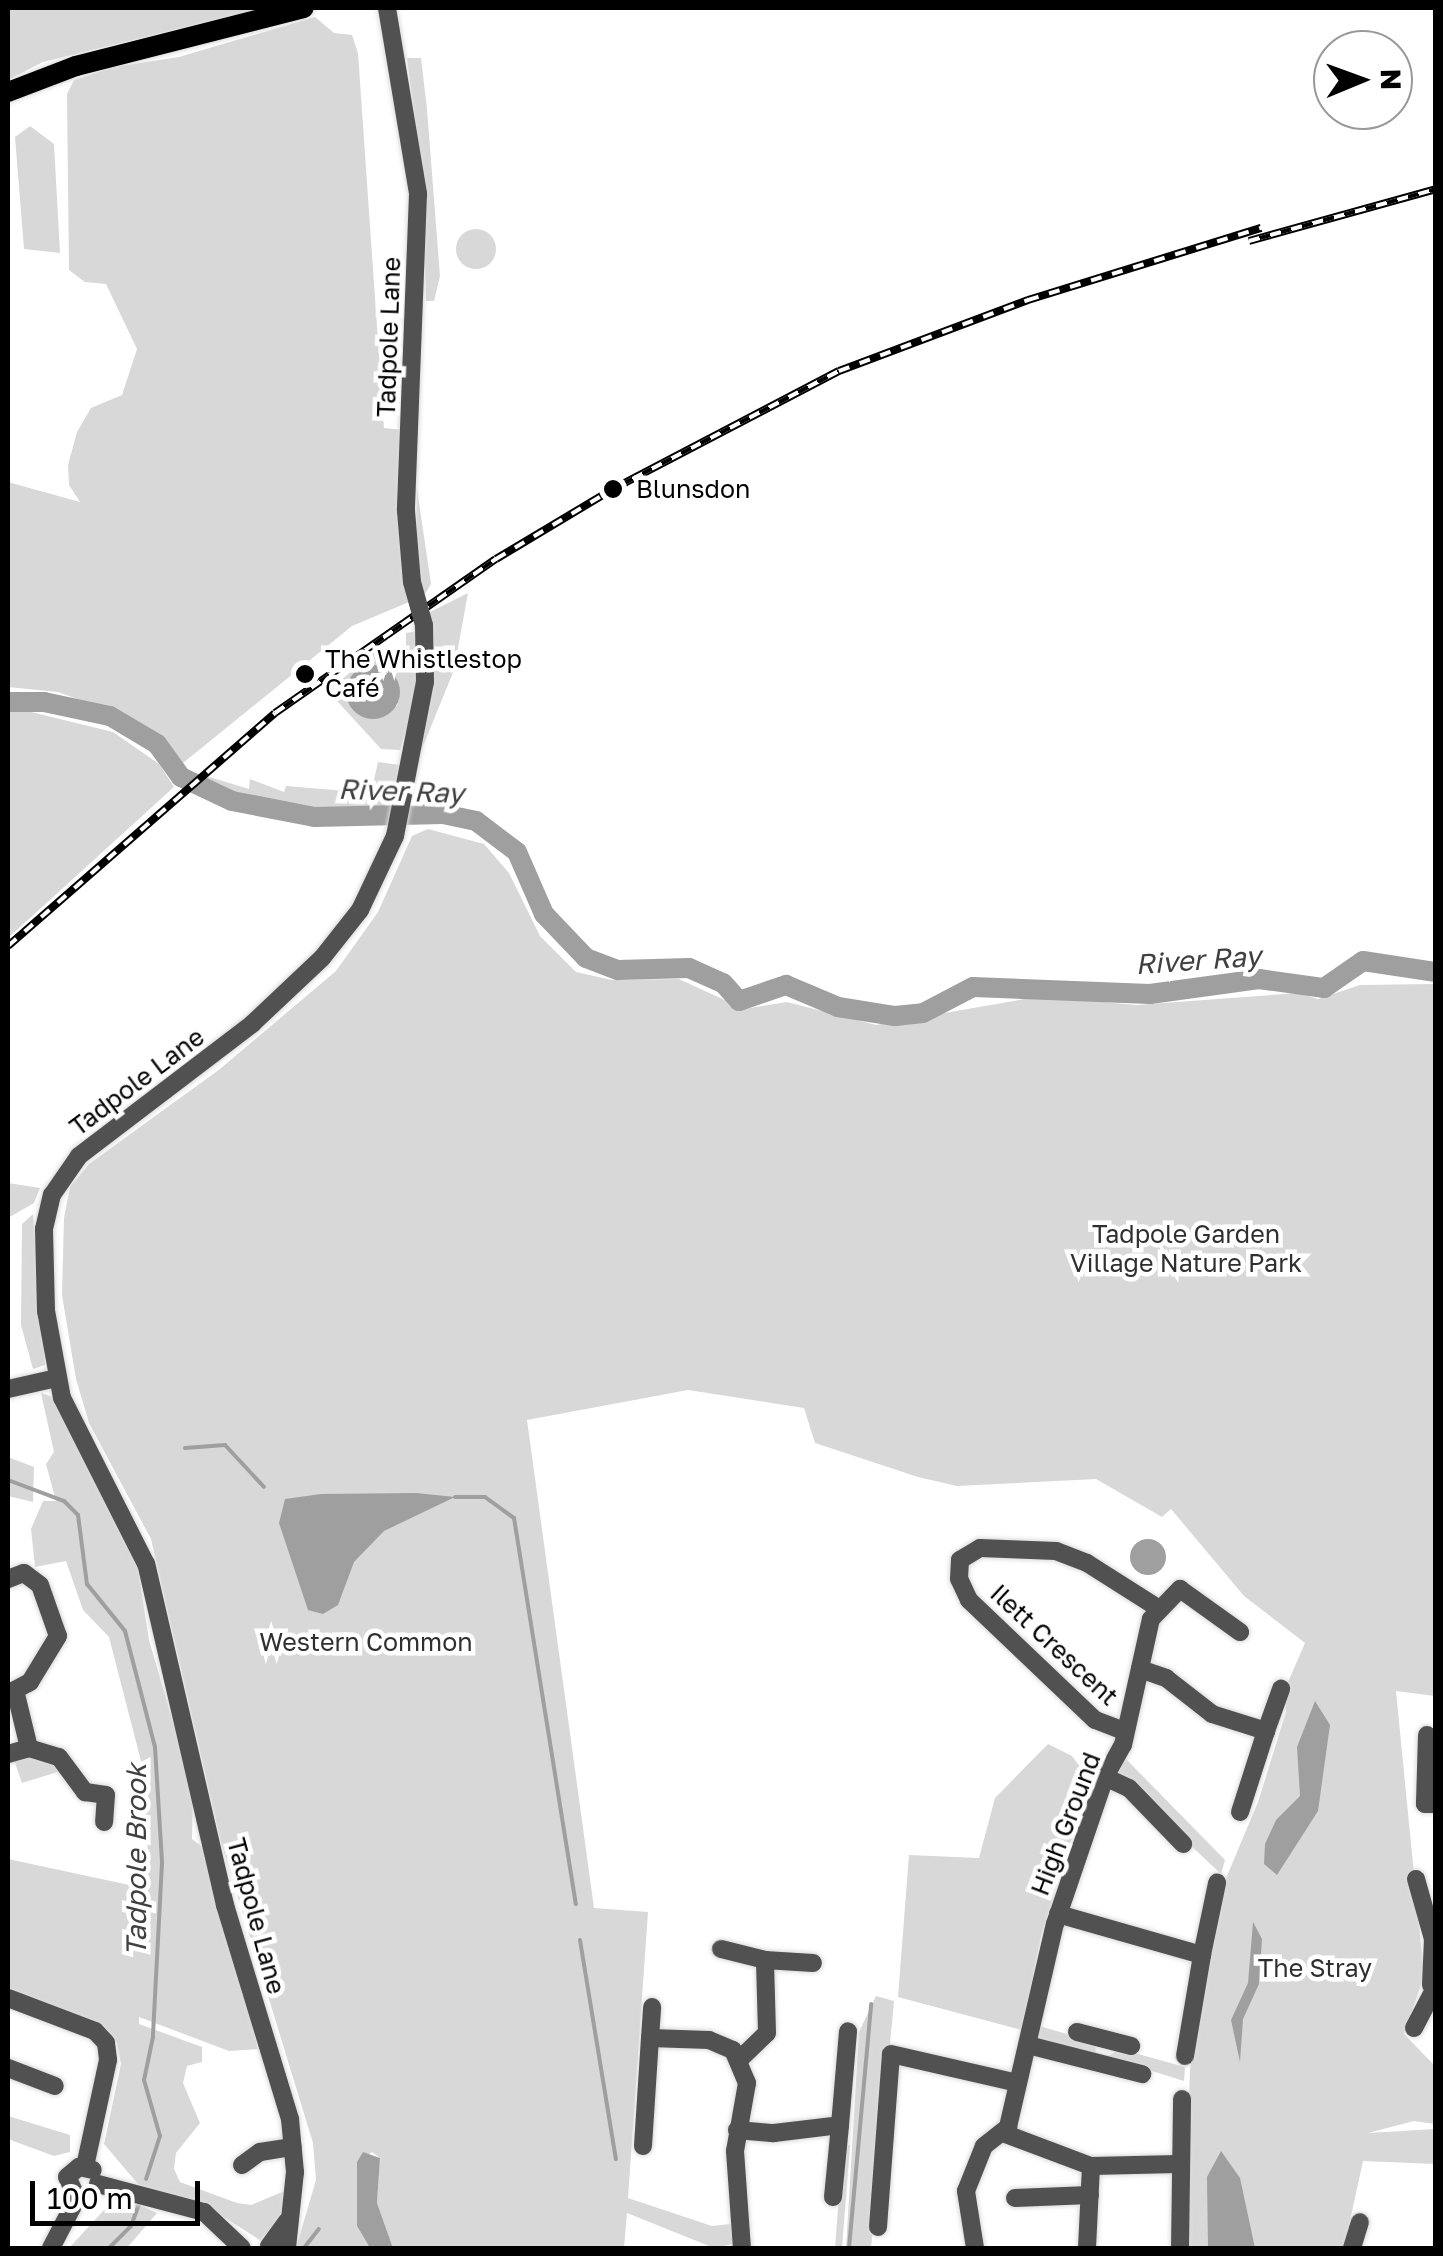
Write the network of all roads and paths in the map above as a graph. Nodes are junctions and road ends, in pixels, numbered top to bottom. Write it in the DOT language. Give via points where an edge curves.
graph roads {
  1 [pos="304,8"];
  2 [pos="388,8"];
  3 [pos="8,92"];
  4 [pos="57,1378"];
  5 [pos="8,1389"];
  6 [pos="8,1579"];
  7 [pos="1158,1608"];
  8 [pos="1240,1632"];
  9 [pos="1140,1669"];
  10 [pos="1281,1689"];
  11 [pos="1124,1731"];
  12 [pos="1266,1731"];
  13 [pos="1427,1735"];
  14 [pos="29,1748"];
  15 [pos="8,1754"];
  16 [pos="1105,1777"];
  17 [pos="1423,1804"];
  18 [pos="1240,1812"];
  19 [pos="104,1822"];
  20 [pos="1182,1844"];
  21 [pos="1416,1880"];
  22 [pos="1217,1883"];
  23 [pos="1058,1914"];
  24 [pos="721,1949"];
  25 [pos="1202,1955"];
  26 [pos="765,1960"];
  27 [pos="813,1964"];
  28 [pos="1433,1985"];
  29 [pos="8,1998"];
  30 [pos="652,2007"];
  31 [pos="1414,2028"];
  32 [pos="848,2031"];
  33 [pos="1078,2032"];
  34 [pos="650,2038"];
  35 [pos="1106,2040"];
  36 [pos="1028,2045"];
  37 [pos="1131,2046"];
  38 [pos="1185,2056"];
  39 [pos="740,2059"];
  40 [pos="1099,2064"];
  41 [pos="8,2068"];
  42 [pos="1142,2074"];
  43 [pos="1018,2082"];
  44 [pos="55,2086"];
  45 [pos="1182,2099"];
  46 [pos="840,2125"];
  47 [pos="263,2129"];
  48 [pos="736,2130"];
  49 [pos="1003,2133"];
  50 [pos="642,2146"];
  51 [pos="294,2147"];
  52 [pos="270,2150"];
  53 [pos="1178,2164"];
  54 [pos="242,2165"];
  55 [pos="85,2166"];
  56 [pos="1090,2166"];
  57 [pos="98,2184"];
  58 [pos="1090,2195"];
  59 [pos="833,2197"];
  60 [pos="77,2198"];
  61 [pos="1015,2198"];
  62 [pos="1360,2222"];
  63 [pos="878,2227"];
  64 [pos="238,2242"];
  65 [pos="51,2248"];
  66 [pos="272,2248"];
  67 [pos="742,2248"];
  68 [pos="975,2248"];
  69 [pos="1087,2248"];
  70 [pos="1180,2248"];
  71 [pos="1352,2248"];
  1 -- 3 [label="main road" via="76,66"];
  2 -- 4 [label="street, Tadpole Lane, bridge" via="418,194 406,524 424,625 425,682 393,843 360,910 309,972 205,1063 95,1141 60,1182 43,1244"];
  4 -- 5 [label="street"];
  4 -- 51 [label="street, Tadpole Lane" via="73,1430 146,1564 214,1864"];
  6 -- 14 [label="street" via="21,1573 37,1581 58,1632 34,1677 16,1690"];
  7 -- 8 [label="street" via="1184,1590"];
  7 -- 9 [label="street, High Ground" via="1145,1632"];
  7 -- 11 [label="street, Ilett Crescent" via="1087,1562 1056,1551 980,1548 960,1560 968,1600 1095,1720"];
  9 -- 11 [label="street, High Ground"];
  9 -- 12 [label="street" via="1166,1678 1212,1714"];
  10 -- 12 [label="street"];
  11 -- 16 [label="street, High Ground"];
  12 -- 18 [label="street"];
  13 -- 17 [label="street"];
  14 -- 15 [label="street"];
  14 -- 19 [label="street" via="59,1757 85,1792 105,1794"];
  16 -- 20 [label="street" via="1129,1788"];
  16 -- 23 [label="street, High Ground"];
  21 -- 28 [label="street" via="1430,1922"];
  22 -- 25 [label="street"];
  23 -- 25 [label="street"];
  23 -- 36 [label="street, High Ground"];
  24 -- 26 [label="street"];
  25 -- 38 [label="street"];
  26 -- 27 [label="street"];
  26 -- 39 [label="street" via="767,2033"];
  28 -- 31 [label="street"];
  29 -- 55 [label="street" via="98,2033 107,2046"];
  30 -- 34 [label="street"];
  32 -- 46 [label="street"];
  33 -- 35 [label="street"];
  34 -- 39 [label="street" via="714,2041"];
  34 -- 50 [label="street"];
  35 -- 37 [label="street"];
  35 -- 40 [label="street"];
  36 -- 40 [label="street"];
  36 -- 43 [label="street, High Ground"];
  39 -- 48 [label="street" via="746,2087"];
  40 -- 42 [label="street"];
  41 -- 44 [label="street"];
  43 -- 49 [label="street, High Ground"];
  43 -- 63 [label="street" via="891,2048"];
  45 -- 53 [label="street"];
  46 -- 48 [label="street"];
  46 -- 59 [label="street"];
  47 -- 52 [label="street"];
  48 -- 67 [label="street"];
  49 -- 56 [label="street"];
  49 -- 68 [label="street, High Ground" via="984,2146 966,2191"];
  51 -- 52 [label="street"];
  51 -- 66 [label="street, Tadpole Lane" via="290,2216"];
  52 -- 54 [label="street"];
  53 -- 56 [label="street"];
  53 -- 70 [label="street"];
  55 -- 57 [label="street"];
  55 -- 60 [label="street" via="66,2182"];
  56 -- 58 [label="street"];
  57 -- 60 [label="street" via="91,2196"];
  57 -- 64 [label="street" via="204,2212"];
  58 -- 61 [label="street"];
  58 -- 69 [label="street"];
  60 -- 65 [label="street"];
  62 -- 71 [label="street"];
  64 -- 66 [label="street"];
}
